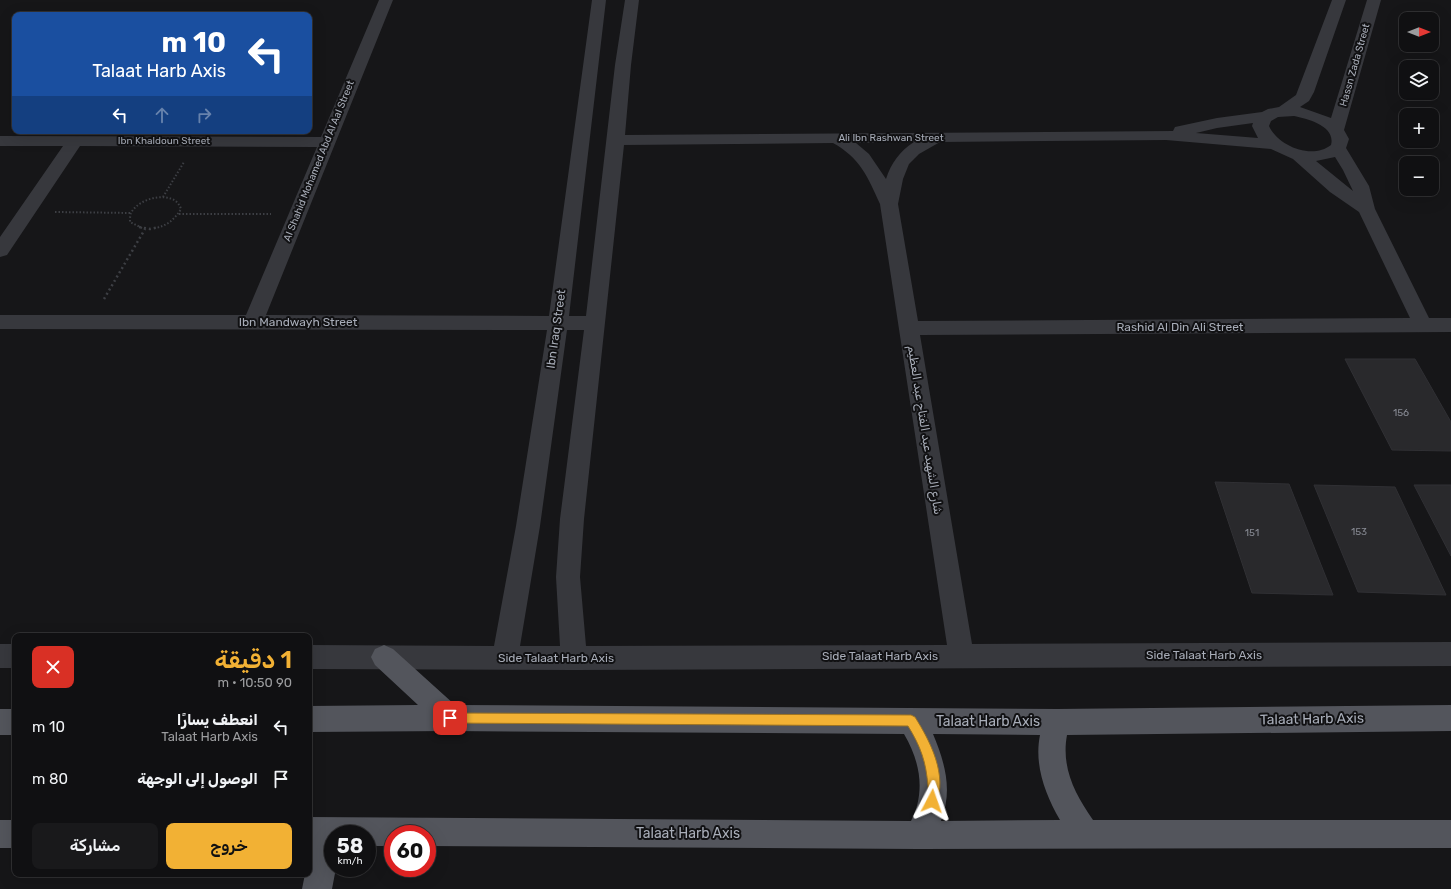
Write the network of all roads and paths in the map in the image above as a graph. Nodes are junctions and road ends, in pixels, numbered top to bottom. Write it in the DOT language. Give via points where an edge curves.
graph roads {
  1 [pos="386,0"];
  2 [pos="599,0"];
  3 [pos="632,0"];
  4 [pos="1340,0"];
  5 [pos="1374,0"];
  6 [pos="1284,111"];
  7 [pos="1265,117"];
  8 [pos="1336,130"];
  9 [pos="1166,135"];
  10 [pos="936,137"];
  11 [pos="836,138"];
  12 [pos="616,140"];
  13 [pos="0,141"];
  14 [pos="75,141"];
  15 [pos="196,141"];
  16 [pos="327,142"];
  17 [pos="1273,144"];
  18 [pos="1338,148"];
  19 [pos="1294,153"];
  20 [pos="163,197"];
  21 [pos="889,204"];
  22 [pos="1366,209"];
  23 [pos="27,212"];
  24 [pos="131,213"];
  25 [pos="179,214"];
  26 [pos="297,214"];
  27 [pos="145,229"];
  28 [pos="0,251"];
  29 [pos="0,322"];
  30 [pos="90,322"];
  31 [pos="253,322"];
  32 [pos="558,323"];
  33 [pos="595,323"];
  34 [pos="1423,325"];
  35 [pos="1451,325"];
  36 [pos="909,328"];
  37 [pos="1451,654"];
  38 [pos="961,655"];
  39 [pos="0,656"];
  40 [pos="12,656"];
  41 [pos="312,657"];
  42 [pos="384,657"];
  43 [pos="505,657"];
  44 [pos="574,658"];
  45 [pos="450,718"];
  46 [pos="1451,718"];
  47 [pos="312,719"];
  48 [pos="911,720"];
  49 [pos="0,722"];
  50 [pos="12,722"];
  51 [pos="1057,722"];
  52 [pos="319,831"];
  53 [pos="0,834"];
  54 [pos="12,834"];
  55 [pos="1451,834"];
  56 [pos="919,835"];
  57 [pos="1086,835"];
  58 [pos="317,889"];
  1 -- 16 [label="street, Al Shahid Mohamed Abd Al Aal Street"];
  2 -- 32 [label="street, Ibn Iraq Street"];
  3 -- 12 [label="street"];
  4 -- 6 [label="street" via="1303,98"];
  5 -- 8 [label="street, Hassn Zada Street"];
  6 -- 7 [label="street, Ali Ibn Rashwan Street"];
  6 -- 8 [label="street" via="1313,116"];
  7 -- 9 [label="street, Ali Ibn Rashwan Street" via="1217,123"];
  7 -- 17 [label="street" via="1260,123 1261,130"];
  8 -- 18 [label="street" via="1340,140"];
  9 -- 10 [label="street, Ali Ibn Rashwan Street"];
  9 -- 17 [label="street, Ali Ibn Rashwan Street"];
  10 -- 11 [label="street, Ali Ibn Rashwan Street"];
  10 -- 21 [label="street, شارع الشهيد عبد الفتاح عبد العظيم" via="906,156 895,173"];
  11 -- 12 [label="street, Ali Ibn Rashwan Street"];
  11 -- 21 [label="street, شارع الشهيد عبد الفتاح عبد العظيم" via="852,146 862,155"];
  12 -- 33 [label="street"];
  13 -- 14 [label="street, Ibn Khaldoun Street"];
  14 -- 15 [label="street, Ibn Khaldoun Street"];
  14 -- 23 [label="street"];
  15 -- 16 [label="street, Ibn Khaldoun Street"];
  15 -- 20 [label="path"];
  16 -- 26 [label="street, Al Shahid Mohamed Abd Al Aal Street"];
  17 -- 19 [label="street"];
  18 -- 19 [label="street" via="1325,155"];
  18 -- 22 [label="street" via="1360,186"];
  19 -- 22 [label="street"];
  20 -- 24 [label="path" via="140,203"];
  20 -- 25 [label="path" via="177,200 181,209"];
  21 -- 36 [label="street, شارع الشهيد عبد الفتاح عبد العظيم"];
  22 -- 34 [label="street"];
  23 -- 24 [label="path"];
  23 -- 28 [label="street"];
  24 -- 27 [label="path" via="130,222 138,228"];
  25 -- 26 [label="path"];
  25 -- 27 [label="path" via="161,226"];
  26 -- 31 [label="street, Al Shahid Mohamed Abd Al Aal Street"];
  27 -- 30 [label="path"];
  29 -- 30 [label="street, Ibn Mandwayh Street"];
  30 -- 31 [label="street, Ibn Mandwayh Street"];
  31 -- 32 [label="street, Ibn Mandwayh Street"];
  32 -- 33 [label="street, Ibn Mandwayh Street"];
  32 -- 43 [label="street, Ibn Iraq Street" via="528,526"];
  33 -- 44 [label="street" via="572,519 568,577"];
  34 -- 35 [label="street, Rashid Al Din Ali Street"];
  34 -- 36 [label="street, Rashid Al Din Ali Street"];
  36 -- 38 [label="street, شارع الشهيد عبد الفتاح عبد العظيم"];
  37 -- 38 [label="street, Side Talaat Harb Axis"];
  38 -- 44 [label="street, Side Talaat Harb Axis"];
  39 -- 40 [label="street"];
  41 -- 42 [label="street, Side Talaat Harb Axis"];
  42 -- 43 [label="street, Side Talaat Harb Axis"];
  42 -- 45 [label="main road"];
  43 -- 44 [label="street, Side Talaat Harb Axis"];
  45 -- 47 [label="main road, Talaat Harb Axis"];
  45 -- 48 [label="main road, Talaat Harb Axis"];
  46 -- 51 [label="main road, Talaat Harb Axis"];
  48 -- 51 [label="main road, Talaat Harb Axis"];
  48 -- 56 [label="main road" via="932,764 934,789 930,812"];
  49 -- 50 [label="main road"];
  51 -- 57 [label="main road" via="1052,747 1058,786 1065,803"];
  52 -- 56 [label="main road, Talaat Harb Axis"];
  52 -- 58 [label="main road"];
  53 -- 54 [label="main road"];
  55 -- 57 [label="main road, Talaat Harb Axis"];
  56 -- 57 [label="main road, Talaat Harb Axis"];
}
